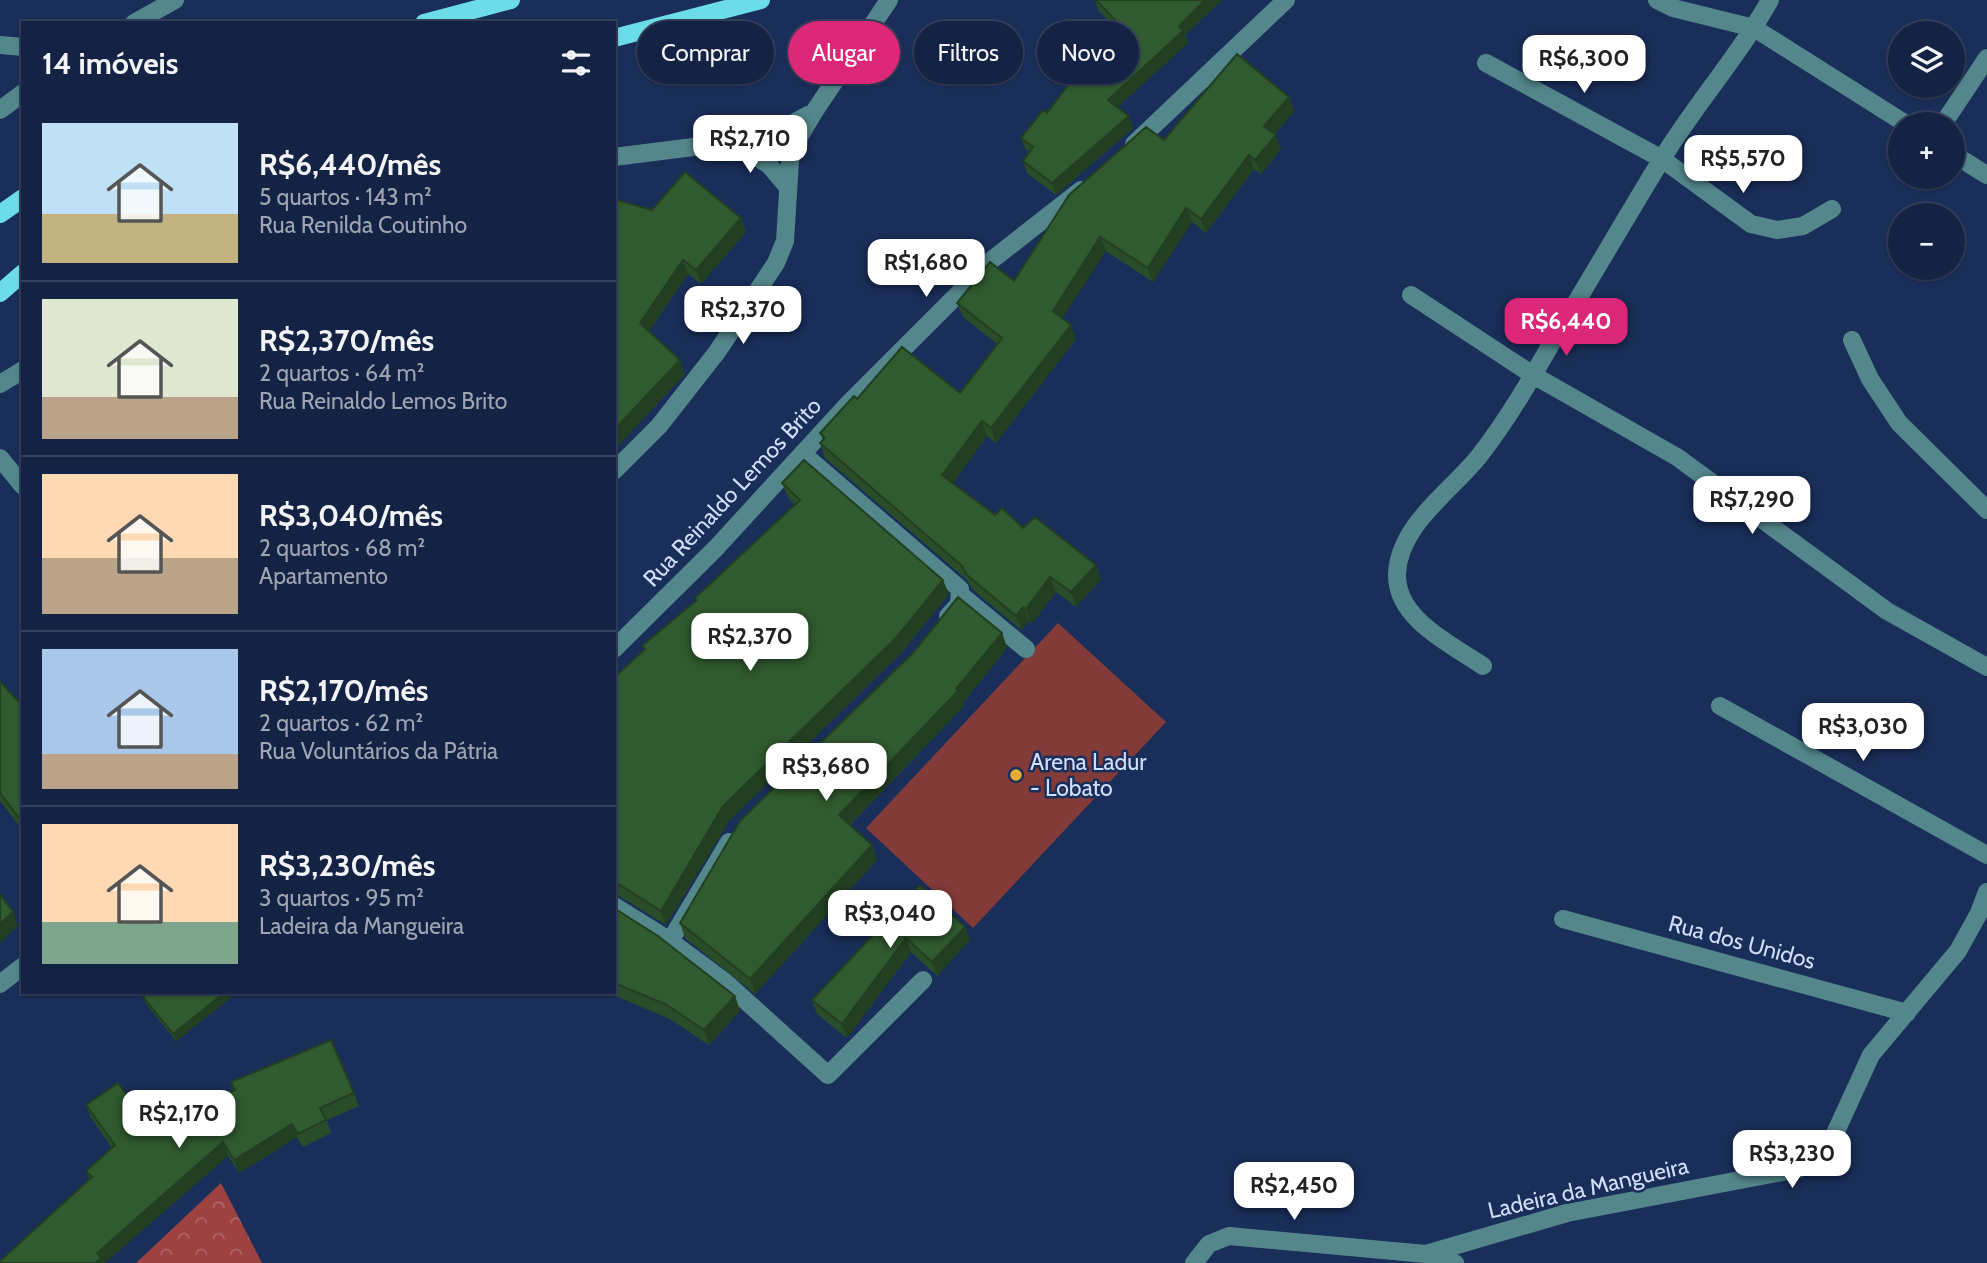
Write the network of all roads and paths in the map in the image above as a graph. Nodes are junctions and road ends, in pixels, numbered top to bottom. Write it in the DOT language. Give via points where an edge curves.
graph roads {
  1 [pos="175,0"];
  2 [pos="511,0"];
  3 [pos="761,0"];
  4 [pos="889,0"];
  5 [pos="1286,0"];
  6 [pos="1657,0"];
  7 [pos="1770,0"];
  8 [pos="138,21"];
  9 [pos="432,21"];
  10 [pos="1754,28"];
  11 [pos="616,37"];
  12 [pos="0,45"];
  13 [pos="21,47"];
  14 [pos="1987,58"];
  15 [pos="1486,64"];
  16 [pos="21,94"];
  17 [pos="0,110"];
  18 [pos="814,112"];
  19 [pos="1951,112"];
  20 [pos="1888,113"];
  21 [pos="733,142"];
  22 [pos="616,157"];
  23 [pos="1117,159"];
  24 [pos="1662,159"];
  25 [pos="1965,161"];
  26 [pos="1987,175"];
  27 [pos="1097,178"];
  28 [pos="786,185"];
  29 [pos="21,199"];
  30 [pos="1832,209"];
  31 [pos="0,214"];
  32 [pos="21,276"];
  33 [pos="0,293"];
  34 [pos="1410,296"];
  35 [pos="1852,340"];
  36 [pos="21,371"];
  37 [pos="1533,375"];
  38 [pos="0,384"];
  39 [pos="803,454"];
  40 [pos="0,458"];
  41 [pos="616,469"];
  42 [pos="21,484"];
  43 [pos="1987,510"];
  44 [pos="962,596"];
  45 [pos="934,632"];
  46 [pos="616,647"];
  47 [pos="1026,649"];
  48 [pos="1483,666"];
  49 [pos="1987,667"];
  50 [pos="1720,706"];
  51 [pos="737,829"];
  52 [pos="1987,855"];
  53 [pos="1987,892"];
  54 [pos="616,907"];
  55 [pos="1563,919"];
  56 [pos="670,941"];
  57 [pos="21,968"];
  58 [pos="923,980"];
  59 [pos="0,984"];
  60 [pos="1907,1013"];
  61 [pos="1426,1254"];
  62 [pos="1194,1263"];
  63 [pos="1455,1263"];
  1 -- 8 [label="street"];
  2 -- 9 [label="main road"];
  3 -- 11 [label="main road"];
  4 -- 18 [label="street"];
  5 -- 23 [label="street"];
  6 -- 10 [label="street"];
  7 -- 10 [label="street"];
  10 -- 20 [label="street"];
  10 -- 24 [label="street"];
  12 -- 13 [label="street"];
  14 -- 19 [label="street"];
  15 -- 24 [label="street"];
  16 -- 17 [label="street"];
  18 -- 21 [label="street" via="778,131"];
  18 -- 28 [label="street" via="796,142"];
  21 -- 22 [label="street"];
  21 -- 28 [label="street" via="769,165"];
  24 -- 30 [label="street" via="1751,224 1777,230 1803,226"];
  24 -- 37 [label="street"];
  25 -- 26 [label="street"];
  27 -- 39 [label="street, Rua Reinaldo Lemos Brito" via="993,259"];
  28 -- 41 [label="street" via="785,241 776,263 659,426"];
  29 -- 31 [label="main road"];
  32 -- 33 [label="main road"];
  34 -- 37 [label="street"];
  35 -- 43 [label="street" via="1870,379 1899,423"];
  36 -- 38 [label="street"];
  37 -- 48 [label="street" via="1485,449 1421,519 1402,547 1397,574 1401,600 1428,629"];
  37 -- 49 [label="street" via="1677,457 1887,611"];
  39 -- 44 [label="street" via="960,589"];
  39 -- 46 [label="street, Rua Reinaldo Lemos Brito"];
  40 -- 42 [label="street"];
  44 -- 45 [label="street"];
  44 -- 47 [label="street"];
  50 -- 52 [label="street"];
  51 -- 56 [label="street"];
  53 -- 60 [label="street, Ladeira da Mangueira" via="1958,951"];
  54 -- 56 [label="street"];
  55 -- 60 [label="street, Rua dos Unidos"];
  56 -- 58 [label="street" via="726,982 828,1074"];
  57 -- 59 [label="street"];
  60 -- 61 [label="street, Ladeira da Mangueira" via="1871,1055 1832,1140 1817,1158 1798,1169 1567,1213"];
  61 -- 62 [label="street" via="1229,1236 1209,1244"];
  61 -- 63 [label="street"];
}
